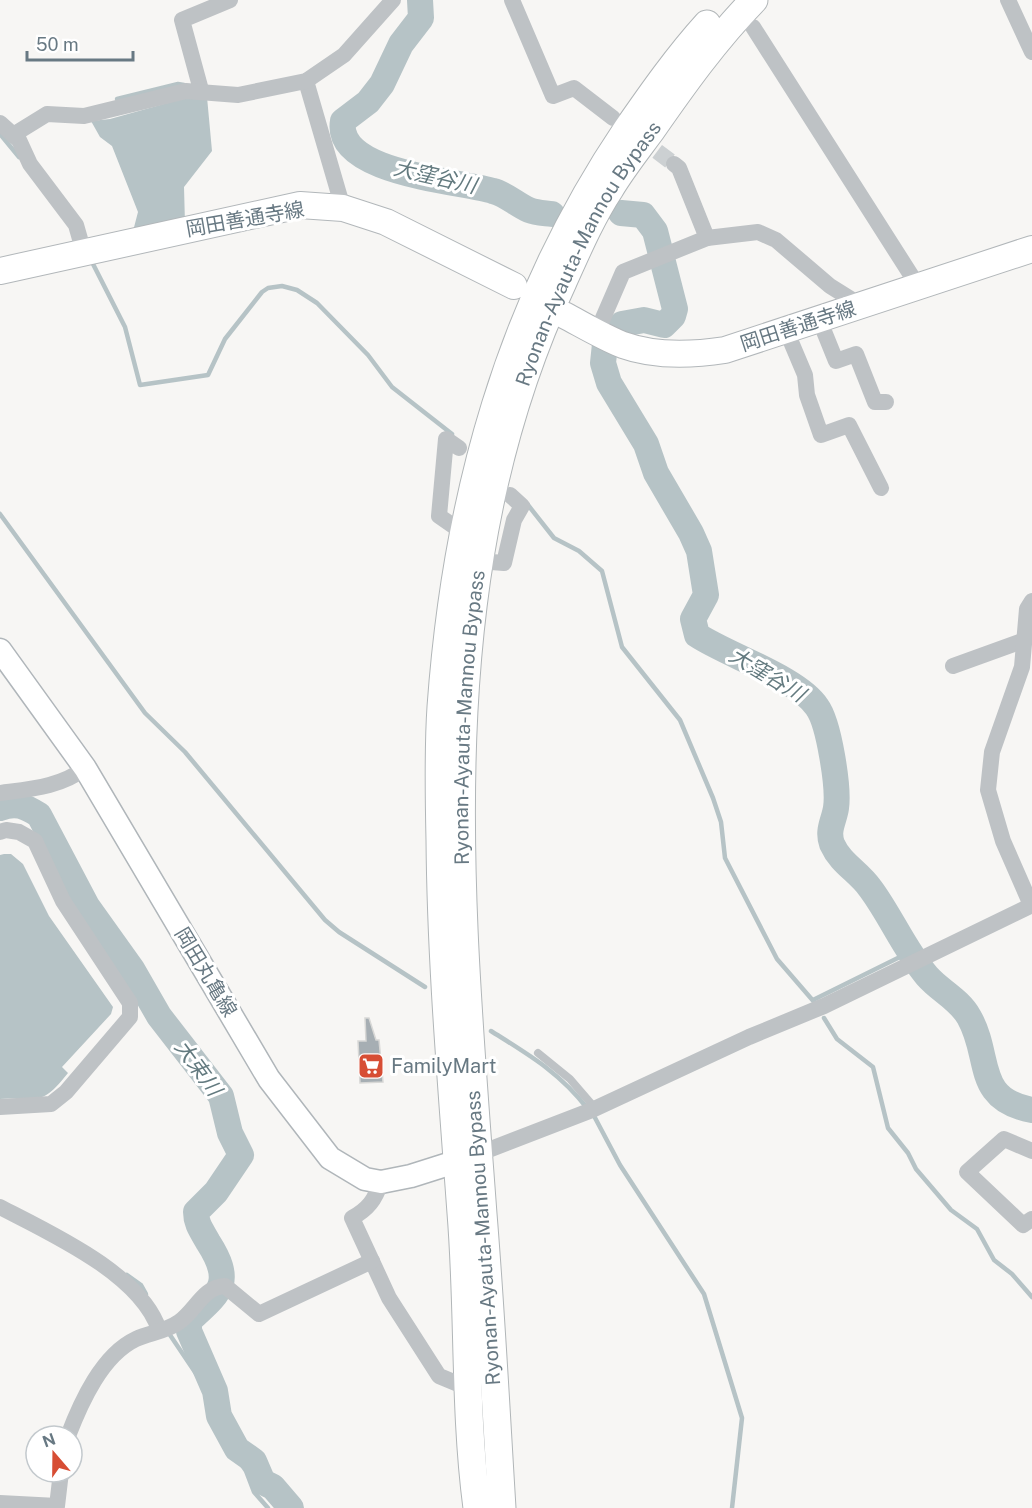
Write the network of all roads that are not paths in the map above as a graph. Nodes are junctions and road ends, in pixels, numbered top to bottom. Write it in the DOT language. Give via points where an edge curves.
graph roads {
  1 [pos="230,0"];
  2 [pos="393,0"];
  3 [pos="512,0"];
  4 [pos="728,0"];
  5 [pos="754,0"];
  6 [pos="1008,0"];
  7 [pos="753,27"];
  8 [pos="1032,52"];
  9 [pos="306,81"];
  10 [pos="201,90"];
  11 [pos="614,118"];
  12 [pos="0,123"];
  13 [pos="16,138"];
  14 [pos="674,164"];
  15 [pos="343,208"];
  16 [pos="707,238"];
  17 [pos="1032,249"];
  18 [pos="84,253"];
  19 [pos="0,271"];
  20 [pos="514,286"];
  21 [pos="918,286"];
  22 [pos="861,306"];
  23 [pos="564,315"];
  24 [pos="819,319"];
  25 [pos="786,330"];
  26 [pos="597,332"];
  27 [pos="886,402"];
  28 [pos="459,448"];
  29 [pos="881,488"];
  30 [pos="510,495"];
  31 [pos="462,532"];
  32 [pos="479,561"];
  33 [pos="1032,601"];
  34 [pos="1025,640"];
  35 [pos="0,650"];
  36 [pos="953,666"];
  37 [pos="86,768"];
  38 [pos="0,793"];
  39 [pos="0,832"];
  40 [pos="1031,905"];
  41 [pos="538,1053"];
  42 [pos="0,1107"];
  43 [pos="591,1110"];
  44 [pos="1032,1151"];
  45 [pos="467,1158"];
  46 [pos="381,1182"];
  47 [pos="0,1207"];
  48 [pos="1032,1219"];
  49 [pos="372,1261"];
  50 [pos="164,1328"];
  51 [pos="468,1388"];
  52 [pos="73,1424"];
  53 [pos="60,1484"];
  54 [pos="0,1503"];
  55 [pos="477,1508"];
  56 [pos="502,1508"];
  1 -- 10 [label="street" via="182,20"];
  2 -- 9 [label="street" via="344,55"];
  3 -- 11 [label="street" via="553,96 574,88"];
  4 -- 31 [label="highway, Ryonan-Ayauta-Mannou Bypass" via="651,95 592,181 559,243 500,386"];
  5 -- 32 [label="highway, Ryonan-Ayauta-Mannou Bypass" via="706,52 609,191 576,252 546,316 518,394 491,491"];
  6 -- 8 [label="street"];
  7 -- 21 [label="street"];
  9 -- 10 [label="street" via="238,95"];
  9 -- 15 [label="street"];
  10 -- 13 [label="street" via="84,116 47,114"];
  12 -- 13 [label="street"];
  13 -- 18 [label="street" via="30,164 76,225"];
  14 -- 16 [label="street"];
  15 -- 18 [label="main road, 岡田善通寺線" via="300,206 269,210"];
  15 -- 20 [label="main road, 岡田善通寺線" via="386,222"];
  16 -- 22 [label="street" via="758,232 776,240 830,286"];
  16 -- 26 [label="street" via="623,272"];
  17 -- 21 [label="main road, 岡田善通寺線"];
  18 -- 19 [label="main road, 岡田善通寺線"];
  21 -- 22 [label="main road, 岡田善通寺線"];
  22 -- 24 [label="main road, 岡田善通寺線"];
  23 -- 26 [label="main road, 岡田善通寺線"];
  24 -- 25 [label="main road, 岡田善通寺線"];
  24 -- 27 [label="street" via="836,361 856,354 875,402"];
  25 -- 26 [label="main road, 岡田善通寺線" via="725,350 696,354 651,352 623,345"];
  25 -- 29 [label="street" via="805,375 807,395 821,435 849,425"];
  28 -- 31 [label="street" via="447,439 440,516"];
  30 -- 32 [label="street" via="522,506 514,520 504,563"];
  31 -- 45 [label="highway, Ryonan-Ayauta-Mannou Bypass" via="441,711 439,803 440,925"];
  32 -- 45 [label="highway, Ryonan-Ayauta-Mannou Bypass" via="463,708"];
  33 -- 34 [label="street" via="1027,609"];
  34 -- 36 [label="street"];
  34 -- 40 [label="street" via="1022,668 992,752 988,790 1003,841"];
  35 -- 37 [label="main road, 岡田丸亀線"];
  37 -- 38 [label="street" via="71,779"];
  37 -- 46 [label="main road, 岡田丸亀線" via="269,1079 330,1158 365,1179"];
  39 -- 42 [label="street" via="19,832 35,841 63,901 130,1003 130,1017 66,1092 51,1104"];
  40 -- 43 [label="street" via="824,1006 749,1036"];
  41 -- 43 [label="lane" via="570,1079"];
  43 -- 45 [label="street"];
  44 -- 48 [label="street" via="1004,1138 967,1172 1023,1225"];
  45 -- 46 [label="main road"];
  45 -- 51 [label="highway, Ryonan-Ayauta-Mannou Bypass"];
  45 -- 56 [label="highway, Ryonan-Ayauta-Mannou Bypass"];
  46 -- 49 [label="street" via="366,1210 352,1218"];
  47 -- 50 [label="street" via="110,1272 136,1293"];
  49 -- 50 [label="street" via="259,1314 221,1286 179,1322"];
  49 -- 51 [label="street" via="389,1298 439,1376"];
  50 -- 52 [label="street" via="119,1350 102,1371"];
  51 -- 55 [label="highway, Ryonan-Ayauta-Mannou Bypass"];
  53 -- 54 [label="street" via="57,1506"];
}
